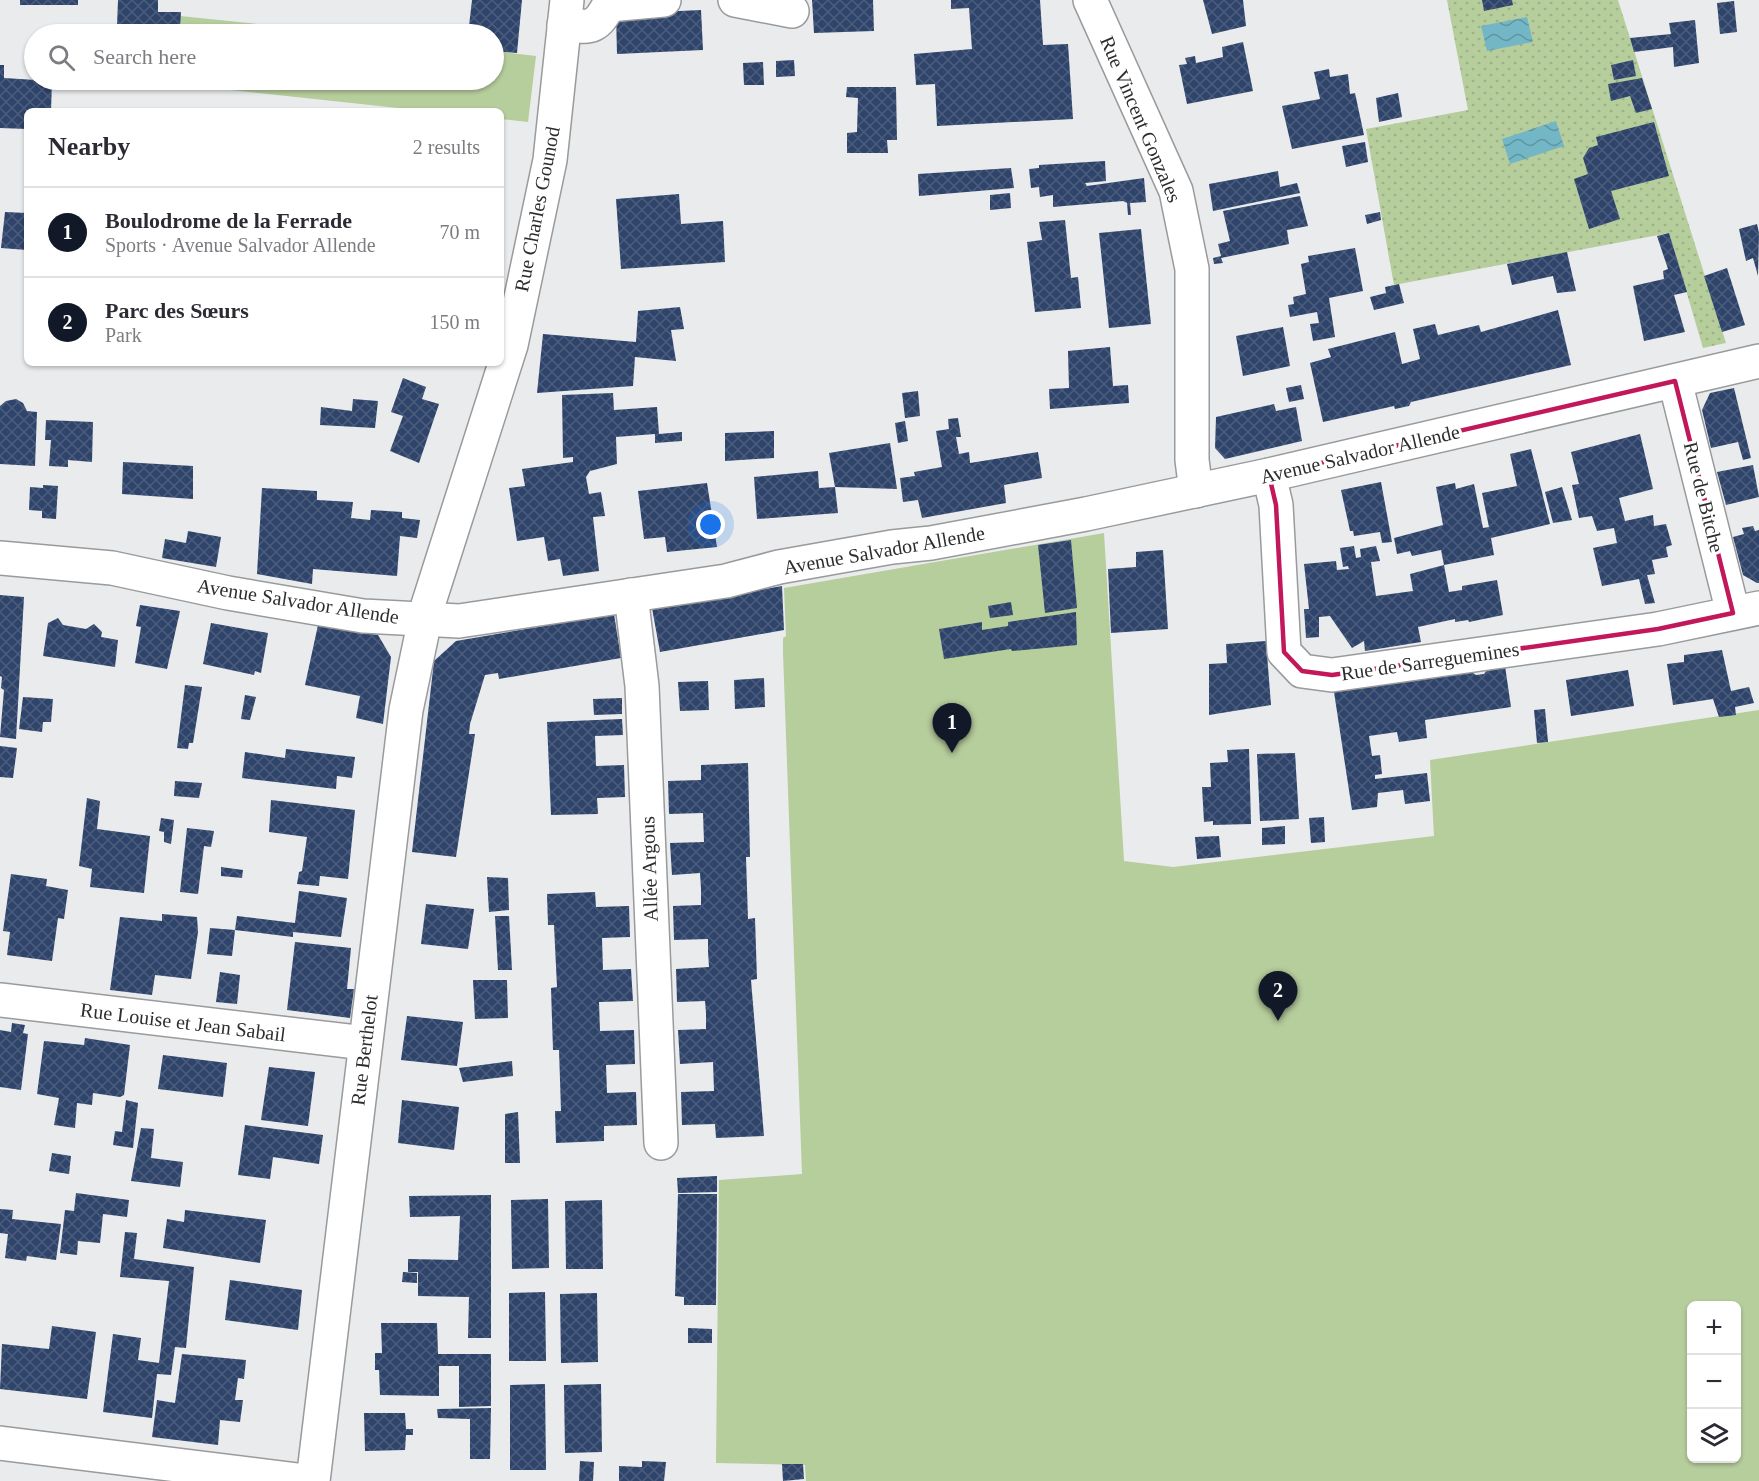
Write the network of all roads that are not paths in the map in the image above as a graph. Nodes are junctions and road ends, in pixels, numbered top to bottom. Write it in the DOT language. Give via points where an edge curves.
graph roads {
  1 [pos="664,0"];
  2 [pos="735,0"];
  3 [pos="1090,0"];
  4 [pos="792,11"];
  5 [pos="566,13"];
  6 [pos="1759,361"];
  7 [pos="1675,381"];
  8 [pos="1269,475"];
  9 [pos="1196,491"];
  10 [pos="0,558"];
  11 [pos="630,595"];
  12 [pos="1746,610"];
  13 [pos="423,620"];
  14 [pos="0,1000"];
  15 [pos="365,1043"];
  16 [pos="661,1143"];
  17 [pos="0,1443"];
  18 [pos="306,1481"];
  19 [pos="313,1481"];
  1 -- 5 [label="street" via="609,5 600,22 591,27"];
  2 -- 4 [label="street"];
  3 -- 9 [label="street, Rue Vincent Gonzales" via="1178,202 1192,269 1192,460"];
  5 -- 13 [label="street, Rue Charles Gounod" via="550,160 511,345"];
  6 -- 7 [label="street, Avenue Salvador Allende"];
  7 -- 8 [label="street, Avenue Salvador Allende"];
  7 -- 12 [label="street, Rue de Bitche"];
  8 -- 9 [label="street, Avenue Salvador Allende"];
  8 -- 12 [label="street, Rue de Sarreguemines" via="1276,505 1284,651 1302,671 1332,675 1658,629"];
  9 -- 11 [label="street, Avenue Salvador Allende" via="931,543"];
  10 -- 13 [label="street, Avenue Salvador Allende" via="112,568 352,614"];
  11 -- 13 [label="street, Avenue Salvador Allende" via="511,615 459,621"];
  11 -- 16 [label="street, Allée Argous" via="642,686"];
  13 -- 15 [label="street, Rue Berthelot" via="406,710"];
  14 -- 15 [label="street, Rue Louise et Jean Sabail"];
  15 -- 19 [label="street, Rue Berthelot"];
  17 -- 18 [label="street"];
}
